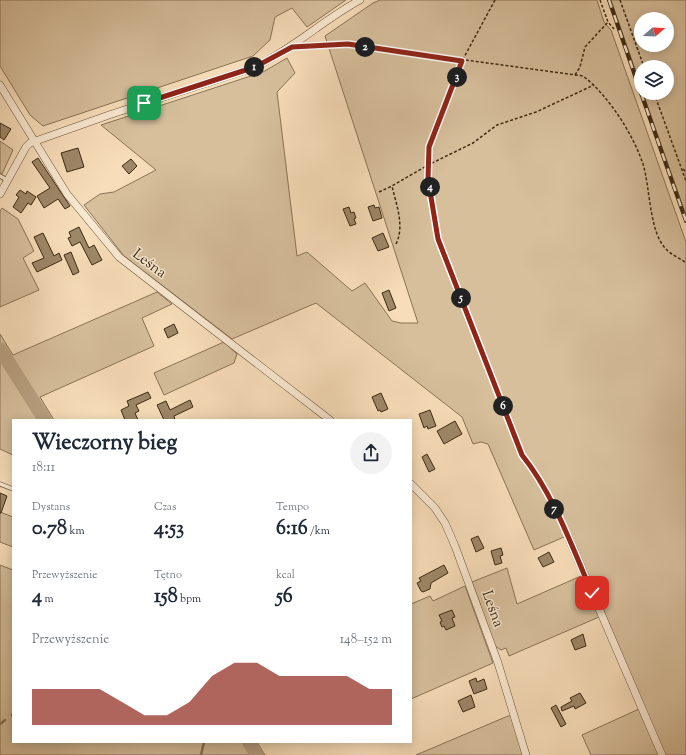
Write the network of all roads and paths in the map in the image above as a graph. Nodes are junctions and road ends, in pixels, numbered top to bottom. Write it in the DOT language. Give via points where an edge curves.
graph roads {
  1 [pos="360,0"];
  2 [pos="495,0"];
  3 [pos="600,0"];
  4 [pos="620,0"];
  5 [pos="608,22"];
  6 [pos="614,29"];
  7 [pos="292,47"];
  8 [pos="641,60"];
  9 [pos="462,61"];
  10 [pos="575,75"];
  11 [pos="0,85"];
  12 [pos="594,85"];
  13 [pos="657,100"];
  14 [pos="34,141"];
  15 [pos="428,165"];
  16 [pos="681,168"];
  17 [pos="686,172"];
  18 [pos="0,176"];
  19 [pos="7,180"];
  20 [pos="686,181"];
  21 [pos="392,186"];
  22 [pos="379,192"];
  23 [pos="0,194"];
  24 [pos="396,244"];
  25 [pos="686,263"];
  26 [pos="329,419"];
  27 [pos="0,484"];
  28 [pos="412,485"];
  29 [pos="12,489"];
  30 [pos="569,539"];
  31 [pos="526,755"];
  32 [pos="662,755"];
  1 -- 7 [label="street"];
  2 -- 9 [label="path"];
  3 -- 5 [label="path"];
  4 -- 8 [label="path"];
  5 -- 6 [label="path"];
  5 -- 10 [label="path" via="585,47 580,67"];
  7 -- 9 [label="path" via="348,44"];
  7 -- 14 [label="street" via="255,67"];
  9 -- 10 [label="path"];
  9 -- 15 [label="path" via="429,147"];
  10 -- 12 [label="path" via="583,76"];
  11 -- 14 [label="street, Leśna"];
  12 -- 15 [label="path" via="536,112 497,125 473,143"];
  12 -- 25 [label="path" via="618,115 642,163 658,236 665,249"];
  13 -- 16 [label="path"];
  14 -- 19 [label="street" via="26,147"];
  14 -- 26 [label="street, Leśna" via="80,212 119,257"];
  15 -- 21 [label="path"];
  15 -- 30 [label="path" via="438,239 522,455 534,471"];
  16 -- 17 [label="path"];
  16 -- 20 [label="path"];
  18 -- 19 [label="lane"];
  19 -- 23 [label="street"];
  21 -- 22 [label="path"];
  21 -- 24 [label="path" via="401,225"];
  27 -- 29 [label="lane"];
  28 -- 31 [label="street, Leśna" via="436,508 455,546 498,663"];
  30 -- 32 [label="street"];
}
